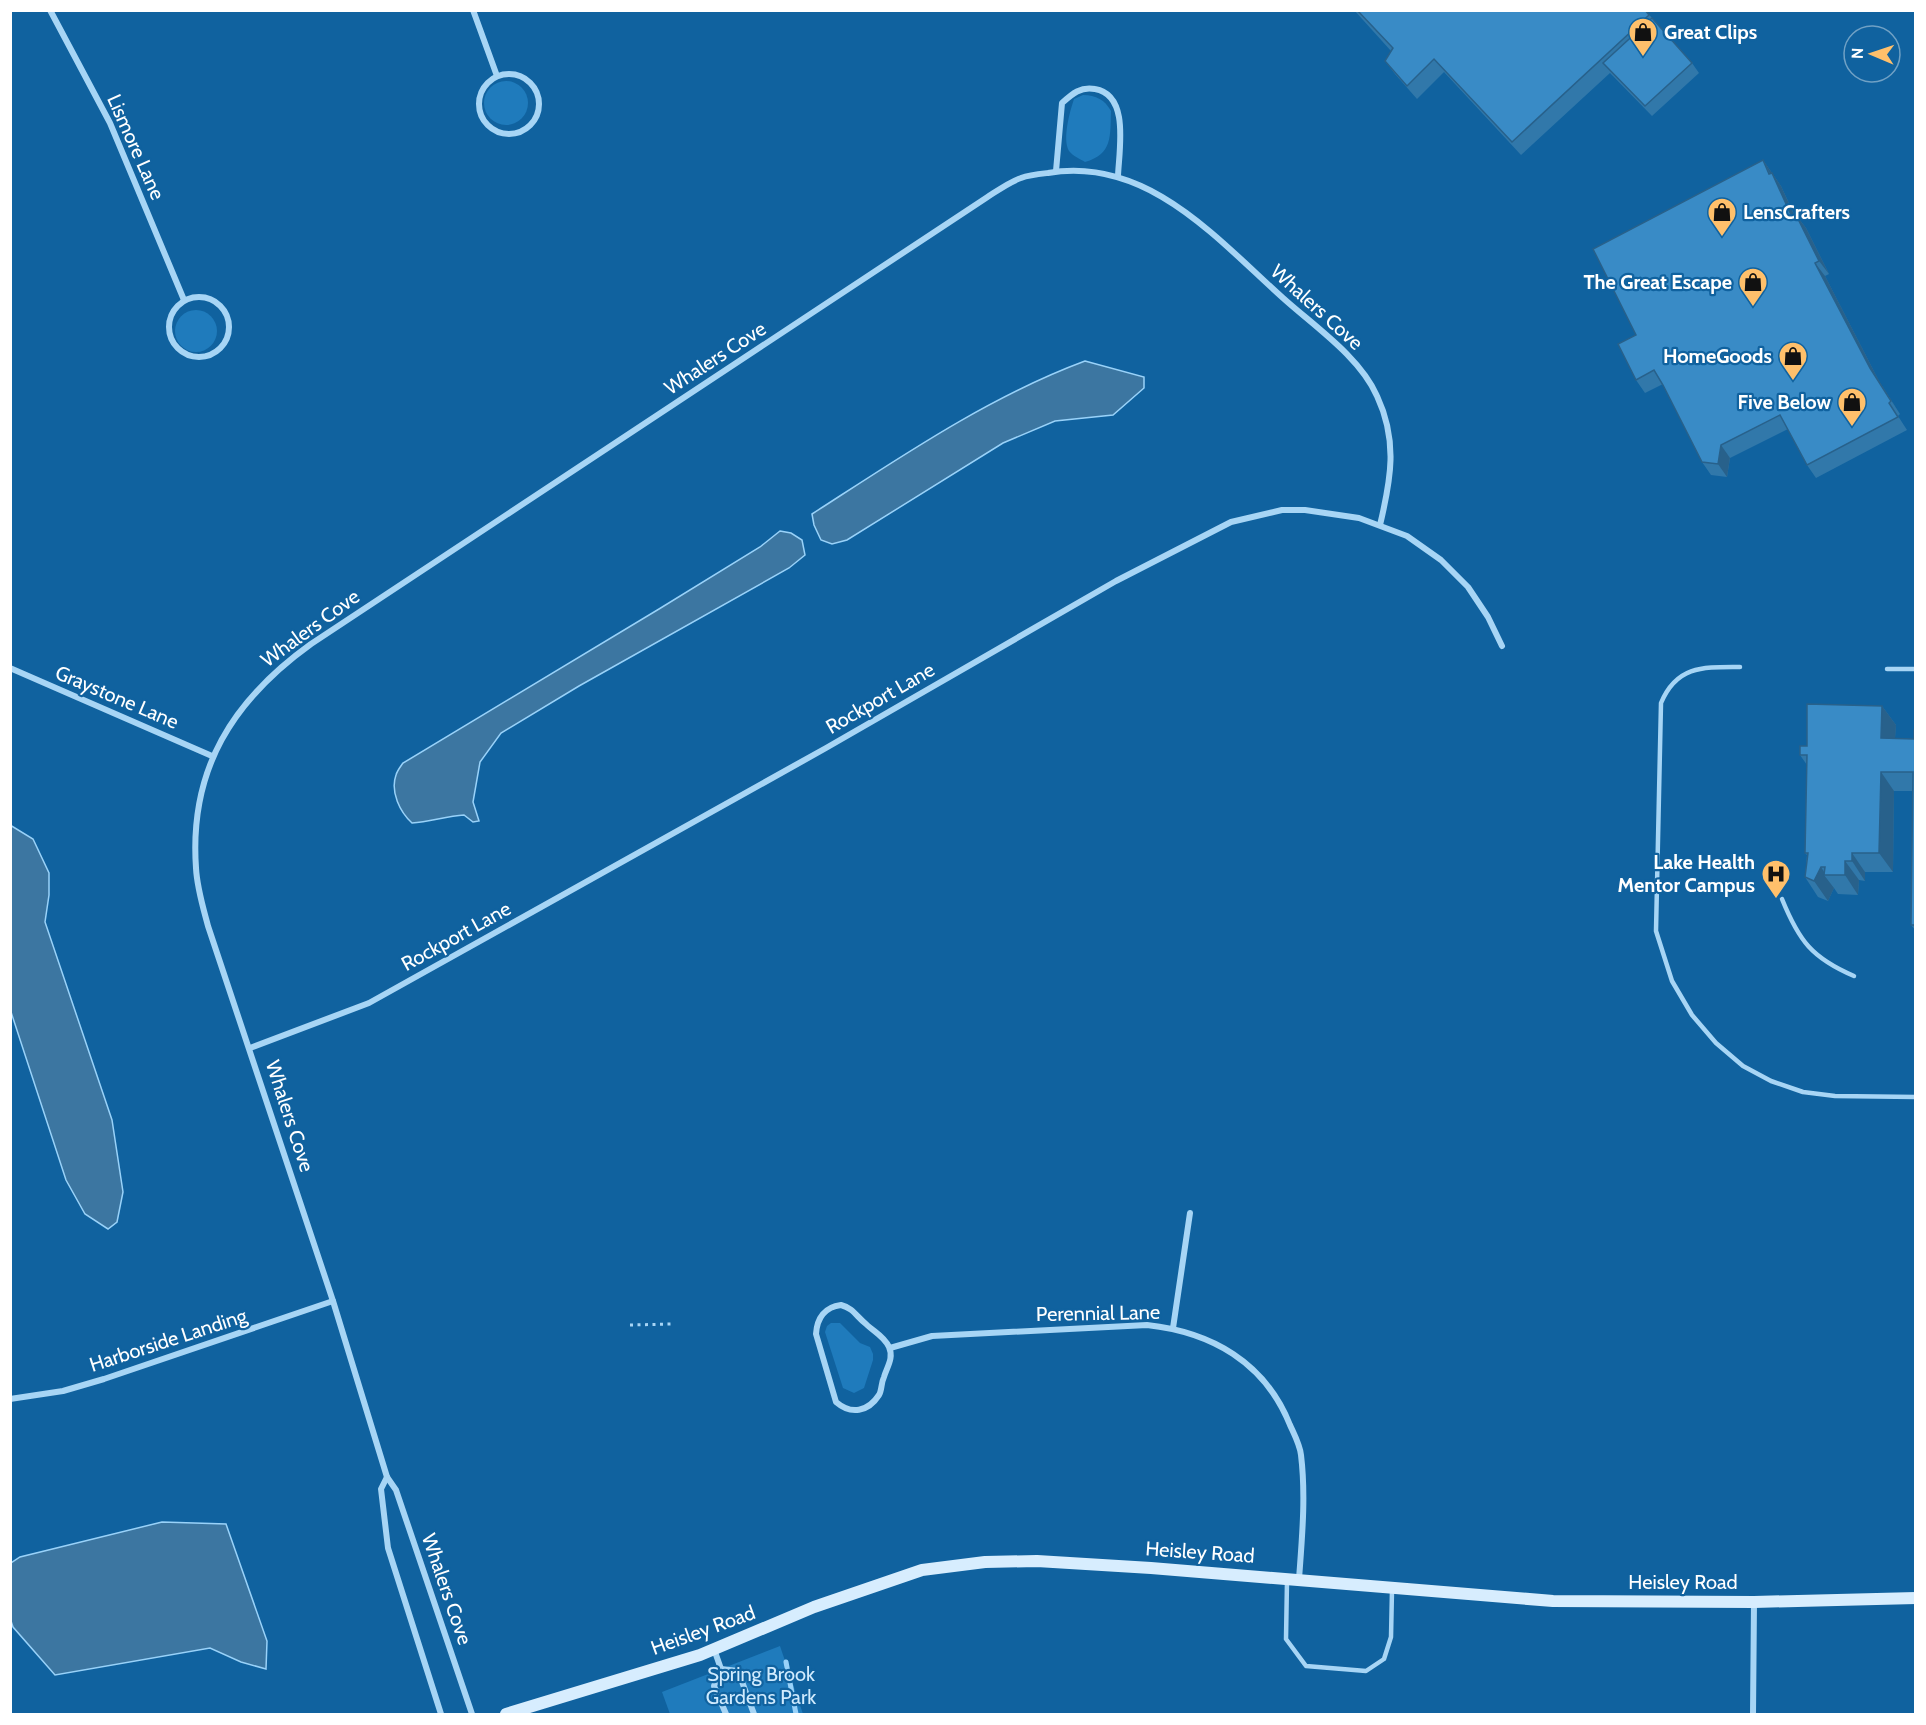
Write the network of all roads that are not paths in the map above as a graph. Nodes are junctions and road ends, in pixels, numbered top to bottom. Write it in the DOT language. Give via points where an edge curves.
graph roads {
  1 [pos="50,10"];
  2 [pos="473,10"];
  3 [pos="497,76"];
  4 [pos="1056,171"];
  5 [pos="1118,176"];
  6 [pos="184,300"];
  7 [pos="1380,525"];
  8 [pos="1502,646"];
  9 [pos="1740,667"];
  10 [pos="10,668"];
  11 [pos="1887,669"];
  12 [pos="1916,669"];
  13 [pos="212,756"];
  14 [pos="1782,899"];
  15 [pos="1854,976"];
  16 [pos="250,1048"];
  17 [pos="1916,1097"];
  18 [pos="1190,1213"];
  19 [pos="333,1301"];
  20 [pos="1173,1328"];
  21 [pos="890,1348"];
  22 [pos="10,1399"];
  23 [pos="387,1477"];
  24 [pos="1293,1579"];
  25 [pos="1392,1587"];
  26 [pos="1916,1598"];
  27 [pos="1754,1602"];
  28 [pos="714,1649"];
  29 [pos="721,1669"];
  30 [pos="441,1714"];
  31 [pos="472,1714"];
  32 [pos="506,1714"];
  33 [pos="726,1714"];
  34 [pos="754,1714"];
  35 [pos="1753,1714"];
  1 -- 6 [label="street, Lismore Lane" via="110,123"];
  2 -- 3 [label="street"];
  3 -- 3 [label="street" via="481,92 482,115 498,131 521,131 537,115 537,92 520,75"];
  4 -- 5 [label="street, Whalers Cove"];
  4 -- 5 [label="street" via="1062,103 1075,92 1092,88 1105,91 1120,114"];
  4 -- 13 [label="street, Whalers Cove" via="1021,178 986,198 311,644 287,661 244,703"];
  5 -- 7 [label="street, Whalers Cove" via="1140,184 1186,212 1359,368 1377,396 1388,428 1390,486"];
  6 -- 6 [label="street" via="170,316 171,340 188,356 211,355 227,338 226,314 210,298"];
  7 -- 8 [label="street, Rockport Lane" via="1407,536 1453,571 1468,587"];
  7 -- 16 [label="street, Rockport Lane" via="1324,511 1282,510 1215,529 1116,581 369,1003"];
  9 -- 17 [label="lane" via="1705,667 1680,676 1667,689 1661,703 1656,931 1672,981 1692,1015 1716,1043 1743,1066 1771,1081 1803,1092 1835,1096"];
  10 -- 13 [label="street, Graystone Lane"];
  11 -- 12 [label="lane"];
  13 -- 16 [label="street, Whalers Cove" via="197,818 196,869 208,926"];
  14 -- 15 [label="lane" via="1794,927 1809,948 1830,966"];
  16 -- 19 [label="street, Whalers Cove"];
  18 -- 20 [label="street"];
  19 -- 22 [label="street, Harborside Landing" via="104,1379 63,1391"];
  19 -- 23 [label="street, Whalers Cove"];
  20 -- 21 [label="street, Perennial Lane" via="1147,1325 932,1336"];
  20 -- 24 [label="street, Perennial Lane" via="1240,1358 1264,1379 1285,1413 1301,1452 1304,1490"];
  21 -- 21 [label="street" via="881,1335 848,1307 833,1306 825,1311 816,1334 836,1402 844,1408 861,1410 870,1405 880,1394 890,1364"];
  23 -- 30 [label="street, Whalers Cove" via="381,1489 388,1548"];
  23 -- 31 [label="street, Whalers Cove" via="396,1490"];
  24 -- 25 [label="street, Heisley Road"];
  24 -- 25 [label="lane" via="1286,1639 1306,1666 1316,1667 1366,1671 1384,1659 1391,1637"];
  24 -- 28 [label="street, Heisley Road" via="1036,1561 985,1562 922,1570 814,1607"];
  25 -- 27 [label="street, Heisley Road" via="1553,1601"];
  26 -- 27 [label="street, Heisley Road"];
  27 -- 35 [label="street"];
  28 -- 29 [label="street"];
  28 -- 32 [label="street, Heisley Road"];
  29 -- 33 [label="street" via="714,1686"];
  29 -- 34 [label="street" via="738,1671"];
}
